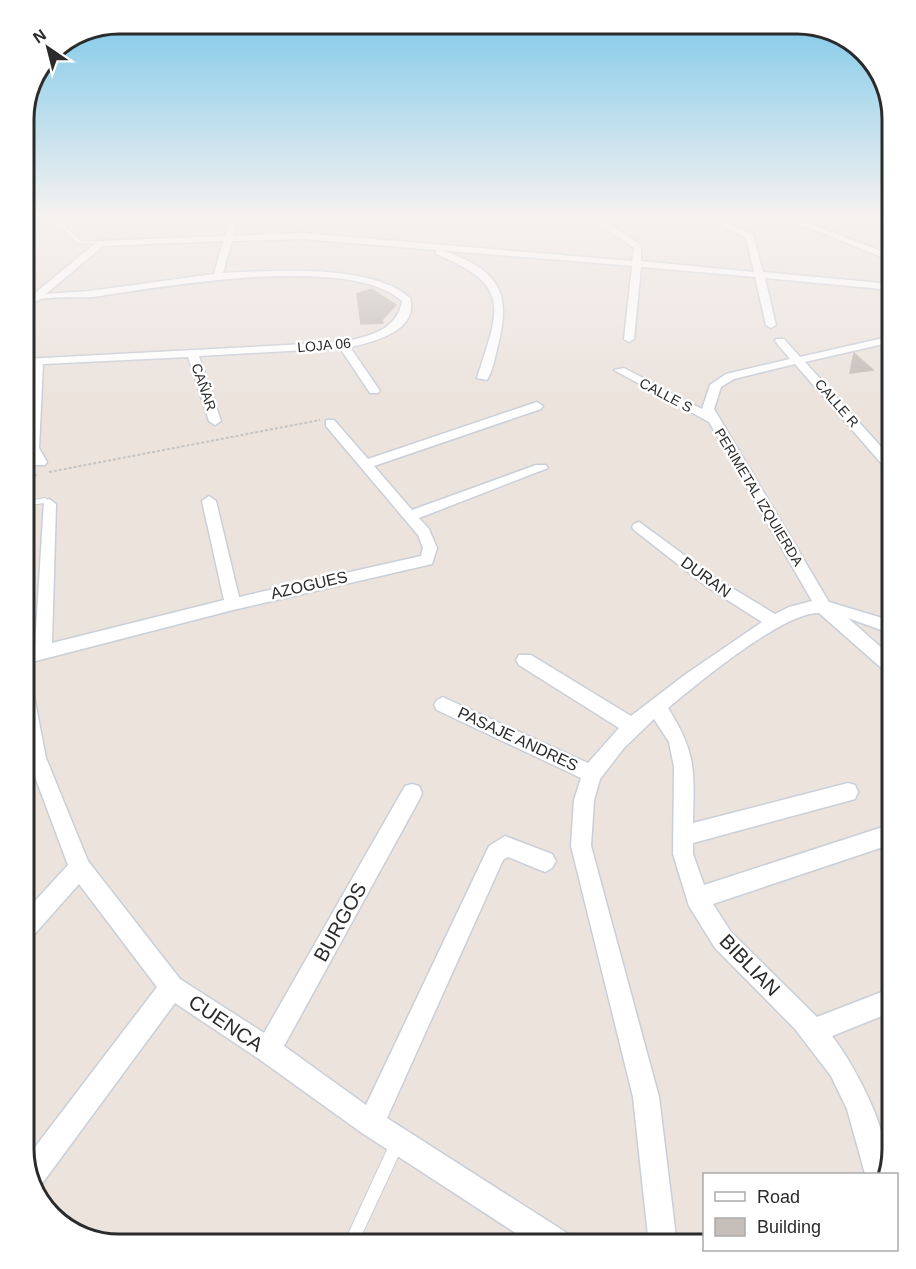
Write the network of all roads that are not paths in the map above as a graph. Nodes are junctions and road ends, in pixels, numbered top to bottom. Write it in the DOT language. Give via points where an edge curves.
graph roads {
  1 [pos="56,276"];
  2 [pos="216,276"];
  3 [pos="307,276"];
  4 [pos="485,276"];
  5 [pos="636,276"];
  6 [pos="751,276"];
  7 [pos="759,277"];
  8 [pos="882,286"];
  9 [pos="35,292"];
  10 [pos="35,296"];
  11 [pos="771,325"];
  12 [pos="629,339"];
  13 [pos="780,341"];
  14 [pos="882,341"];
  15 [pos="343,345"];
  16 [pos="193,354"];
  17 [pos="799,360"];
  18 [pos="35,361"];
  19 [pos="38,361"];
  20 [pos="620,370"];
  21 [pos="483,378"];
  22 [pos="374,391"];
  23 [pos="537,406"];
  24 [pos="35,418"];
  25 [pos="712,419"];
  26 [pos="215,421"];
  27 [pos="330,423"];
  28 [pos="35,451"];
  29 [pos="882,455"];
  30 [pos="40,462"];
  31 [pos="365,465"];
  32 [pos="541,468"];
  33 [pos="209,501"];
  34 [pos="35,502"];
  35 [pos="49,504"];
  36 [pos="410,516"];
  37 [pos="639,527"];
  38 [pos="233,604"];
  39 [pos="825,609"];
  40 [pos="775,622"];
  41 [pos="882,625"];
  42 [pos="43,652"];
  43 [pos="34,654"];
  44 [pos="882,658"];
  45 [pos="525,660"];
  46 [pos="443,705"];
  47 [pos="657,707"];
  48 [pos="632,726"];
  49 [pos="34,745"];
  50 [pos="592,774"];
  51 [pos="848,792"];
  52 [pos="412,793"];
  53 [pos="682,836"];
  54 [pos="882,837"];
  55 [pos="545,861"];
  56 [pos="80,868"];
  57 [pos="697,898"];
  58 [pos="34,918"];
  59 [pos="172,987"];
  60 [pos="882,1004"];
  61 [pos="811,1032"];
  62 [pos="268,1050"];
  63 [pos="371,1124"];
  64 [pos="398,1141"];
  65 [pos="36,1168"];
  66 [pos="878,1173"];
  67 [pos="355,1234"];
  68 [pos="543,1234"];
  69 [pos="662,1234"];
  1 -- 9 [label="street"];
  2 -- 10 [label="street" via="83,295"];
  3 -- 15 [label="street, LOJA 06" via="361,279 396,289 407,300 405,317 397,325 379,337"];
  4 -- 21 [label="street" via="497,290 501,314"];
  5 -- 12 [label="street"];
  6 -- 7 [label="street"];
  7 -- 8 [label="street"];
  7 -- 11 [label="street"];
  13 -- 17 [label="street, CALLE R"];
  14 -- 17 [label="street, PERIMETAL IZQUIERDA"];
  15 -- 16 [label="street, LOJA 06"];
  15 -- 22 [label="street"];
  16 -- 19 [label="street, LOJA 06"];
  16 -- 26 [label="street, CAÑAR"];
  17 -- 25 [label="street, PERIMETAL IZQUIERDA" via="730,376 716,385 708,409"];
  17 -- 29 [label="street, CALLE R"];
  18 -- 19 [label="street, LOJA 06"];
  19 -- 24 [label="street"];
  20 -- 25 [label="street, CALLE S"];
  23 -- 31 [label="street"];
  25 -- 39 [label="street, PERIMETAL IZQUIERDA"];
  27 -- 31 [label="street, AZOGUES"];
  28 -- 30 [label="street"];
  31 -- 36 [label="street, AZOGUES"];
  32 -- 36 [label="street"];
  33 -- 38 [label="street"];
  34 -- 35 [label="lane" via="45,500"];
  35 -- 42 [label="street"];
  36 -- 38 [label="street, AZOGUES" via="430,548 427,560"];
  37 -- 40 [label="street, DURAN" via="712,583"];
  38 -- 42 [label="street, AZOGUES"];
  39 -- 40 [label="street" via="794,610"];
  39 -- 41 [label="street"];
  39 -- 44 [label="street"];
  40 -- 47 [label="street"];
  42 -- 43 [label="street, AZOGUES"];
  45 -- 48 [label="street"];
  46 -- 50 [label="street, PASAJE ANDRES"];
  47 -- 48 [label="street"];
  47 -- 53 [label="street, BIBLIAN" via="678,740 684,767"];
  48 -- 50 [label="street"];
  49 -- 56 [label="street, CUENCA"];
  50 -- 69 [label="street" via="583,807 581,846 646,1097"];
  51 -- 53 [label="street"];
  52 -- 62 [label="street, BURGOS"];
  53 -- 57 [label="street, BIBLIAN" via="683,854"];
  54 -- 57 [label="street"];
  55 -- 63 [label="street" via="505,846 496,853"];
  56 -- 58 [label="street"];
  56 -- 59 [label="street, CUENCA"];
  57 -- 61 [label="street, BIBLIAN" via="723,940 804,1020"];
  59 -- 62 [label="street, CUENCA"];
  59 -- 65 [label="street"];
  60 -- 61 [label="street"];
  61 -- 66 [label="street, BIBLIAN" via="840,1067 859,1106"];
  62 -- 63 [label="street, CUENCA"];
  63 -- 64 [label="street, CUENCA"];
  64 -- 67 [label="lane"];
  64 -- 68 [label="street, CUENCA"];
}
